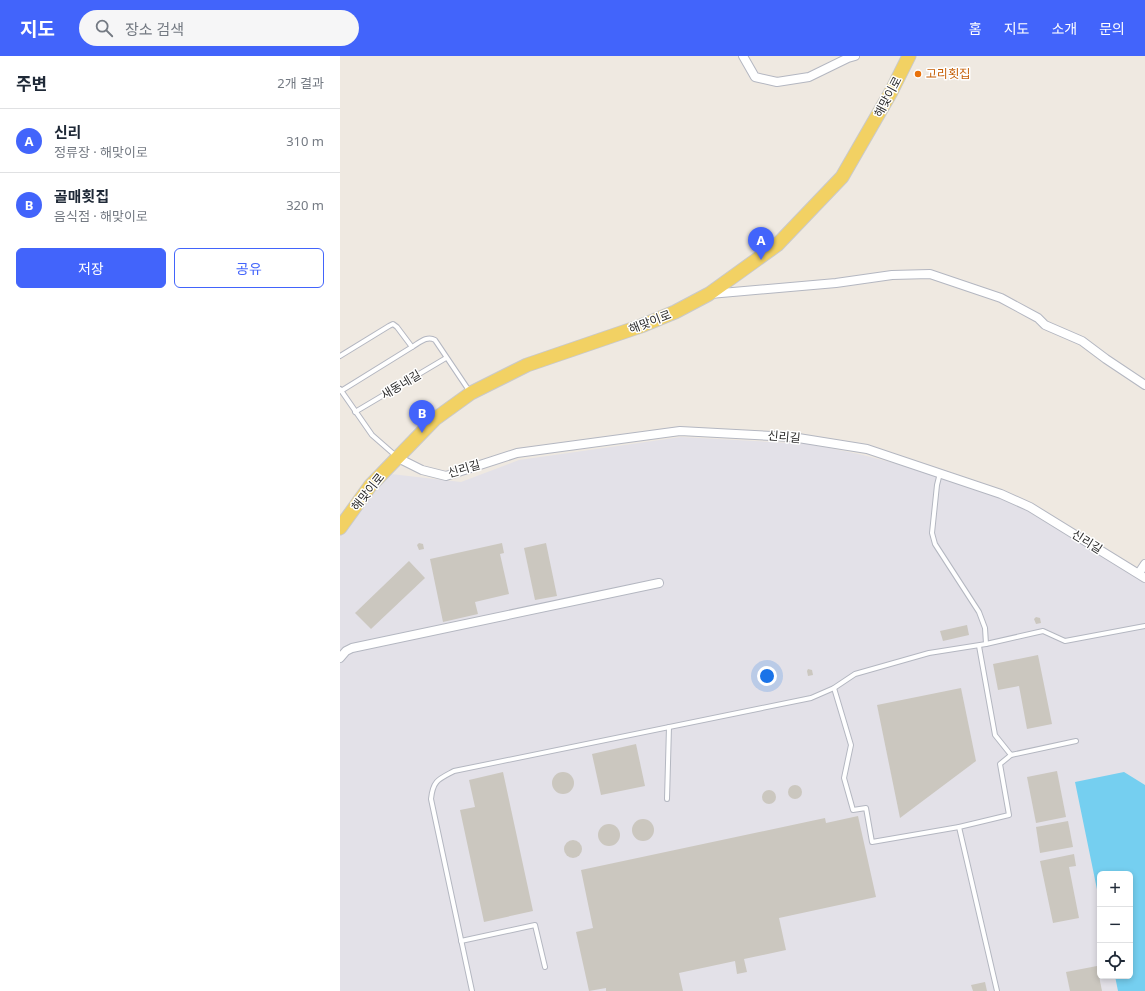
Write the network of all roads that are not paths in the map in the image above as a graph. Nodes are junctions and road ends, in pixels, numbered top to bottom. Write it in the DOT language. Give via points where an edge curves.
graph roads {
  1 [pos="743,56"];
  2 [pos="855,56"];
  3 [pos="909,56"];
  4 [pos="709,294"];
  5 [pos="412,347"];
  6 [pos="340,356"];
  7 [pos="446,358"];
  8 [pos="1145,385"];
  9 [pos="341,390"];
  10 [pos="471,393"];
  11 [pos="355,412"];
  12 [pos="398,458"];
  13 [pos="940,473"];
  14 [pos="340,528"];
  15 [pos="1145,564"];
  16 [pos="1142,576"];
  17 [pos="659,583"];
  18 [pos="1145,626"];
  19 [pos="986,644"];
  20 [pos="979,646"];
  21 [pos="340,658"];
  22 [pos="834,688"];
  23 [pos="668,727"];
  24 [pos="1076,741"];
  25 [pos="1011,755"];
  26 [pos="667,798"];
  27 [pos="959,827"];
  28 [pos="461,941"];
  29 [pos="545,967"];
  30 [pos="472,991"];
  31 [pos="997,991"];
  1 -- 2 [label="street" via="755,77 777,82 809,77"];
  3 -- 4 [label="main road, 해맞이로" via="842,177 777,245"];
  4 -- 8 [label="street" via="829,284 892,275 930,274 1001,298 1038,318 1045,325 1082,341"];
  4 -- 10 [label="main road, 해맞이로" via="641,326 527,365"];
  5 -- 6 [label="lane" via="393,324"];
  5 -- 7 [label="lane" via="431,338"];
  5 -- 9 [label="lane"];
  7 -- 10 [label="lane"];
  7 -- 11 [label="lane, 새동네길"];
  9 -- 11 [label="lane"];
  10 -- 12 [label="main road, 해맞이로" via="435,419"];
  11 -- 12 [label="lane" via="372,435"];
  12 -- 13 [label="street, 신리길" via="422,470 446,476 517,453 680,431 800,438 867,449"];
  12 -- 14 [label="main road, 해맞이로" via="370,486"];
  13 -- 16 [label="street, 신리길" via="1030,507"];
  13 -- 19 [label="lane" via="932,533 935,544 979,612 985,628"];
  15 -- 16 [label="street, 신리길"];
  17 -- 21 [label="street" via="352,648"];
  18 -- 19 [label="lane" via="1065,641 1043,631"];
  19 -- 20 [label="lane"];
  20 -- 22 [label="lane" via="929,654 855,674"];
  20 -- 25 [label="lane" via="995,735"];
  22 -- 23 [label="lane" via="811,698"];
  22 -- 27 [label="lane" via="851,745 844,778 853,810 866,808 872,842"];
  23 -- 26 [label="lane"];
  23 -- 28 [label="lane" via="454,771 439,779 432,788 431,798"];
  24 -- 25 [label="lane"];
  25 -- 27 [label="lane" via="1000,764 1009,815"];
  27 -- 31 [label="lane"];
  28 -- 29 [label="lane" via="534,925"];
  28 -- 30 [label="lane"];
}
